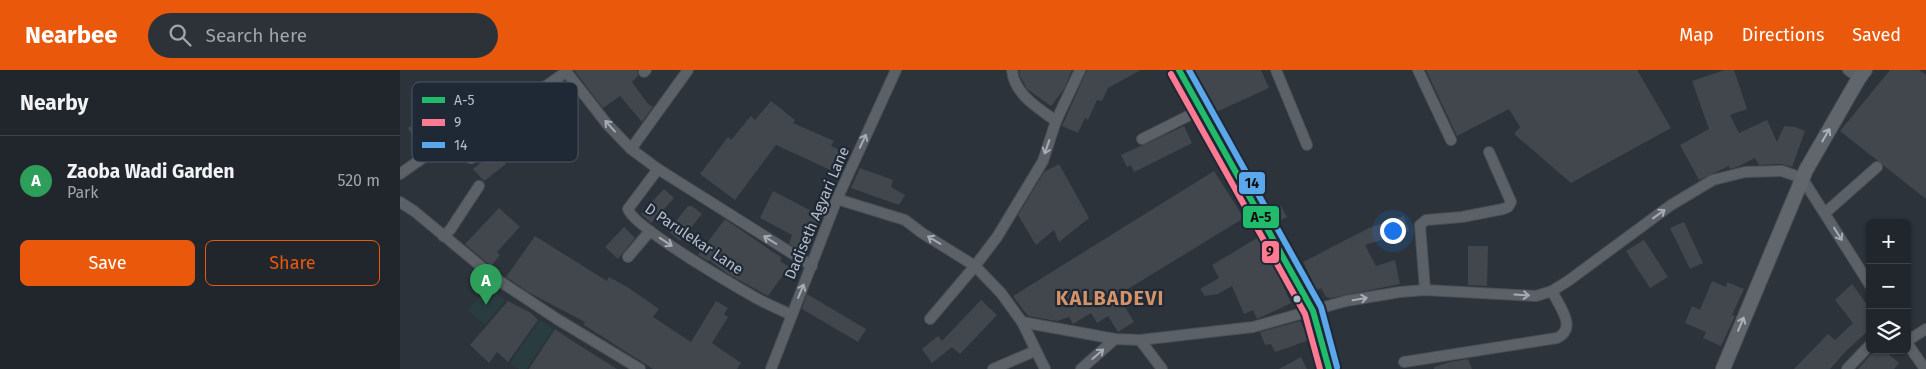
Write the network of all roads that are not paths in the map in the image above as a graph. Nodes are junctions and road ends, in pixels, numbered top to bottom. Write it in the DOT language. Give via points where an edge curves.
graph roads {
  1 [pos="688,70"];
  2 [pos="896,70"];
  3 [pos="1012,70"];
  4 [pos="1080,70"];
  5 [pos="1179,70"];
  6 [pos="1276,70"];
  7 [pos="1418,70"];
  8 [pos="566,71"];
  9 [pos="1857,72"];
  10 [pos="551,82"];
  11 [pos="575,82"];
  12 [pos="578,87"];
  13 [pos="1200,110"];
  14 [pos="1056,121"];
  15 [pos="1142,139"];
  16 [pos="1451,140"];
  17 [pos="1307,145"];
  18 [pos="631,149"];
  19 [pos="1488,152"];
  20 [pos="417,162"];
  21 [pos="1877,167"];
  22 [pos="658,169"];
  23 [pos="400,174"];
  24 [pos="1802,178"];
  25 [pos="479,186"];
  26 [pos="837,199"];
  27 [pos="400,202"];
  28 [pos="1825,214"];
  29 [pos="650,231"];
  30 [pos="444,236"];
  31 [pos="628,257"];
  32 [pos="812,266"];
  33 [pos="975,266"];
  34 [pos="1866,279"];
  35 [pos="1425,290"];
  36 [pos="1552,291"];
  37 [pos="1313,311"];
  38 [pos="791,315"];
  39 [pos="930,319"];
  40 [pos="1022,322"];
  41 [pos="1926,329"];
  42 [pos="1115,339"];
  43 [pos="1911,339"];
  44 [pos="1140,340"];
  45 [pos="1911,348"];
  46 [pos="1866,349"];
  47 [pos="1035,351"];
  48 [pos="1404,362"];
  49 [pos="634,368"];
  50 [pos="771,369"];
  51 [pos="993,369"];
  52 [pos="1045,369"];
  53 [pos="1081,369"];
  54 [pos="1162,369"];
  55 [pos="1329,369"];
  56 [pos="1723,369"];
  57 [pos="1847,369"];
  58 [pos="1925,369"];
  1 -- 18 [label="street"];
  26 -- 2 [label="street, Dadiseth Agyari Lane, one-way"];
  3 -- 14 [label="street" via="1013,80 1020,91"];
  4 -- 14 [label="street"];
  5 -- 13 [label="main road"];
  6 -- 17 [label="street"];
  7 -- 16 [label="street"];
  8 -- 10 [label="street"];
  11 -- 8 [label="street, one-way"];
  24 -- 9 [label="main road, one-way"];
  18 -- 12 [label="street, one-way"];
  13 -- 15 [label="street"];
  13 -- 37 [label="main road"];
  14 -- 33 [label="street, one-way" via="1043,161 997,237"];
  18 -- 22 [label="street"];
  19 -- 35 [label="street" via="1511,202 1508,207 1462,217 1426,220 1420,225"];
  20 -- 23 [label="street"];
  21 -- 28 [label="street"];
  22 -- 29 [label="street, D Parulekar Lane" via="628,208 630,214"];
  32 -- 22 [label="street, one-way"];
  24 -- 28 [label="street"];
  36 -- 24 [label="street, one-way" via="1671,205 1712,180 1745,172 1782,171"];
  56 -- 24 [label="main road, one-way"];
  25 -- 30 [label="street"];
  26 -- 32 [label="street, Dadiseth Agyari Lane"];
  33 -- 26 [label="street, one-way" via="905,220"];
  27 -- 30 [label="street"];
  28 -- 34 [label="street, one-way"];
  29 -- 31 [label="street"];
  29 -- 38 [label="street, D Parulekar Lane, one-way" via="757,298"];
  30 -- 49 [label="street" via="495,278"];
  38 -- 32 [label="street, Dadiseth Agyari Lane, one-way"];
  33 -- 39 [label="street"];
  33 -- 40 [label="street" via="1001,293"];
  35 -- 36 [label="street, one-way" via="1536,296"];
  37 -- 35 [label="street, one-way" via="1346,301"];
  36 -- 48 [label="street" via="1567,323 1567,330 1557,338"];
  37 -- 44 [label="street" via="1254,328"];
  37 -- 55 [label="main road"];
  38 -- 50 [label="street, Dadiseth Agyari Lane"];
  40 -- 42 [label="street"];
  40 -- 47 [label="street"];
  41 -- 43 [label="street"];
  42 -- 44 [label="street"];
  53 -- 42 [label="street, one-way"];
  44 -- 54 [label="street"];
  45 -- 58 [label="street"];
  46 -- 57 [label="street"];
  47 -- 51 [label="street"];
  47 -- 52 [label="street"];
}
